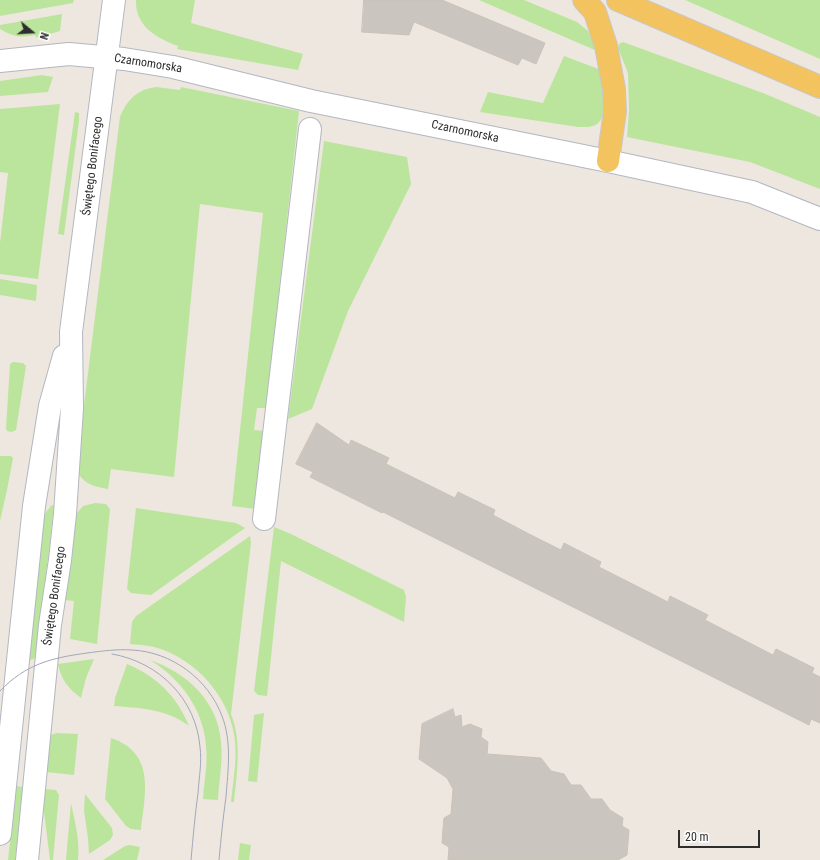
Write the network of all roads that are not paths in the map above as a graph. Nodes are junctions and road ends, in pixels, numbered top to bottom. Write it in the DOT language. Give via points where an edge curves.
graph roads {
  1 [pos="114,0"];
  2 [pos="584,0"];
  3 [pos="618,0"];
  4 [pos="107,57"];
  5 [pos="0,61"];
  6 [pos="820,87"];
  7 [pos="310,129"];
  8 [pos="608,161"];
  9 [pos="820,219"];
  10 [pos="71,332"];
  11 [pos="264,519"];
  12 [pos="0,834"];
  13 [pos="27,860"];
  1 -- 4 [label="street, Świętego Bonifacego"];
  2 -- 8 [label="main road" via="595,12 606,46 614,89 615,111"];
  3 -- 6 [label="main road"];
  4 -- 5 [label="street, Czarnomorska" via="69,54"];
  4 -- 8 [label="street, Czarnomorska" via="200,72 311,101"];
  4 -- 10 [label="street, Świętego Bonifacego"];
  7 -- 11 [label="street"];
  8 -- 9 [label="street, Czarnomorska" via="752,192"];
  10 -- 12 [label="street, Świętego Bonifacego" via="50,406 34,506"];
  10 -- 13 [label="street, Świętego Bonifacego" via="72,408 65,506 50,625"];
}
